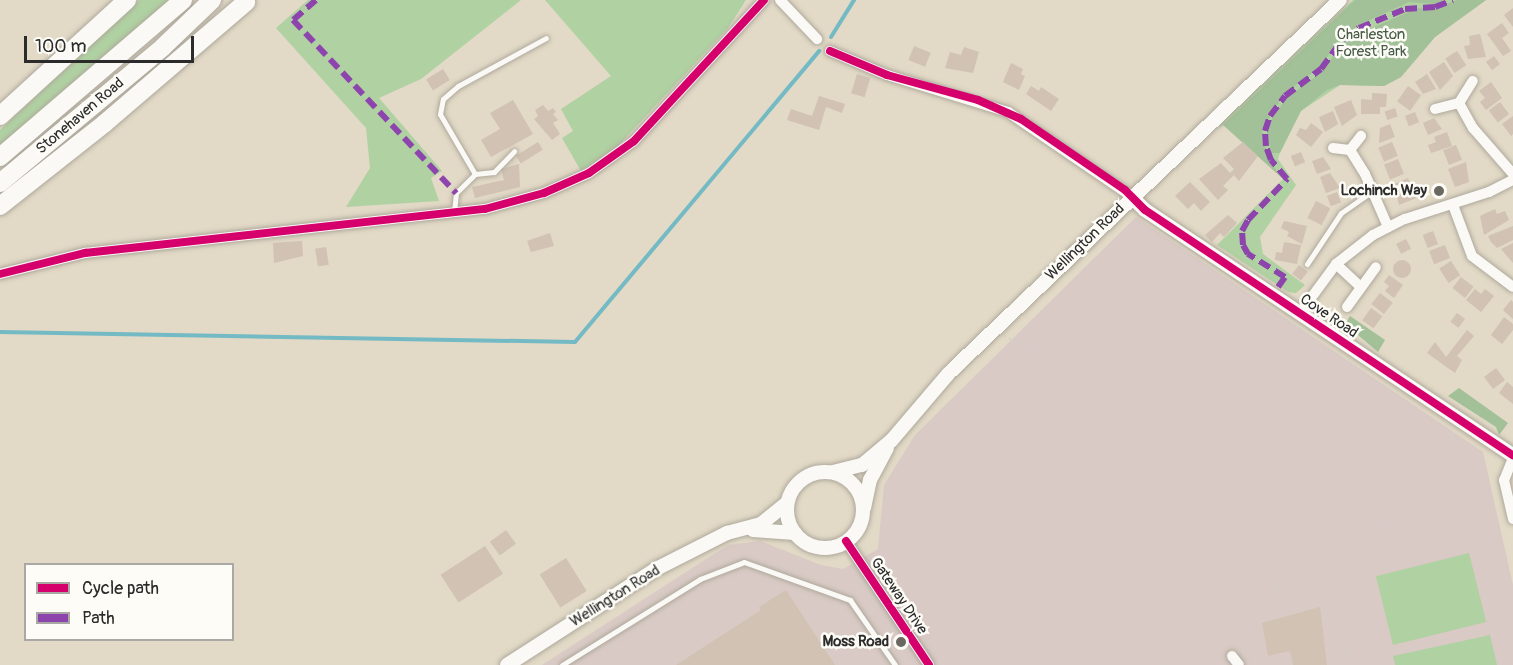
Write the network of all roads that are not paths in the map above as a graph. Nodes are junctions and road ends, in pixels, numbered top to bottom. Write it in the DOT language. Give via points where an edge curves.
graph roads {
  1 [pos="127,0"];
  2 [pos="183,0"];
  3 [pos="212,0"];
  4 [pos="764,0"];
  5 [pos="780,0"];
  6 [pos="1340,0"];
  7 [pos="248,1"];
  8 [pos="546,38"];
  9 [pos="816,39"];
  10 [pos="830,51"];
  11 [pos="1473,81"];
  12 [pos="1459,103"];
  13 [pos="1435,109"];
  14 [pos="0,116"];
  15 [pos="1361,136"];
  16 [pos="1333,148"];
  17 [pos="1350,150"];
  18 [pos="514,151"];
  19 [pos="0,157"];
  20 [pos="476,174"];
  21 [pos="1513,174"];
  22 [pos="1513,180"];
  23 [pos="0,183"];
  24 [pos="1372,191"];
  25 [pos="0,195"];
  26 [pos="1132,197"];
  27 [pos="1453,205"];
  28 [pos="0,206"];
  29 [pos="454,212"];
  30 [pos="1388,227"];
  31 [pos="1307,264"];
  32 [pos="1335,264"];
  33 [pos="1376,267"];
  34 [pos="0,274"];
  35 [pos="1361,287"];
  36 [pos="1513,287"];
  37 [pos="1347,306"];
  38 [pos="1300,313"];
  39 [pos="891,441"];
  40 [pos="1513,457"];
  41 [pos="833,472"];
  42 [pos="787,503"];
  43 [pos="863,511"];
  44 [pos="1513,519"];
  45 [pos="727,533"];
  46 [pos="795,533"];
  47 [pos="846,541"];
  48 [pos="507,665"];
  49 [pos="562,665"];
  50 [pos="895,665"];
  51 [pos="929,665"];
  1 -- 14 [label="main road"];
  2 -- 19 [label="main road, Stonehaven Road"];
  3 -- 23 [label="main road, Stonehaven Road" via="163,47"];
  4 -- 29 [label="street" via="658,117 612,159 544,193"];
  5 -- 9 [label="street"];
  6 -- 26 [label="street, Wellington Road"];
  7 -- 25 [label="main road"];
  7 -- 28 [label="main road"];
  8 -- 20 [label="lane" via="458,86 443,99 440,114"];
  10 -- 26 [label="street" via="887,75 1008,112"];
  11 -- 12 [label="street"];
  12 -- 13 [label="street"];
  12 -- 21 [label="street" via="1473,128"];
  15 -- 17 [label="street"];
  16 -- 17 [label="street"];
  17 -- 24 [label="street"];
  18 -- 20 [label="lane" via="494,171"];
  20 -- 29 [label="lane" via="456,193"];
  22 -- 27 [label="street"];
  24 -- 30 [label="street"];
  24 -- 31 [label="lane" via="1341,213"];
  26 -- 38 [label="street, Cove Road" via="1145,210"];
  26 -- 39 [label="street, Wellington Road" via="949,373"];
  27 -- 30 [label="street"];
  27 -- 36 [label="street" via="1472,256"];
  29 -- 34 [label="street" via="85,253"];
  30 -- 32 [label="street"];
  32 -- 35 [label="street"];
  32 -- 38 [label="street"];
  33 -- 35 [label="street"];
  35 -- 37 [label="street"];
  38 -- 40 [label="street, Cove Road"];
  39 -- 41 [label="street, Wellington Road" via="862,465"];
  39 -- 43 [label="street, Wellington Road" via="870,480"];
  40 -- 44 [label="street" via="1504,480"];
  41 -- 42 [label="street" via="804,478"];
  41 -- 43 [label="street" via="858,491"];
  42 -- 45 [label="street, Wellington Road" via="761,524"];
  42 -- 46 [label="street"];
  43 -- 47 [label="street" via="855,533"];
  45 -- 46 [label="street, Wellington Road" via="766,528"];
  45 -- 48 [label="street, Wellington Road" via="656,569"];
  46 -- 47 [label="street" via="803,541 825,548"];
  47 -- 51 [label="street, Gateway Drive"];
  49 -- 50 [label="lane" via="700,579 744,562 850,600"];
}
